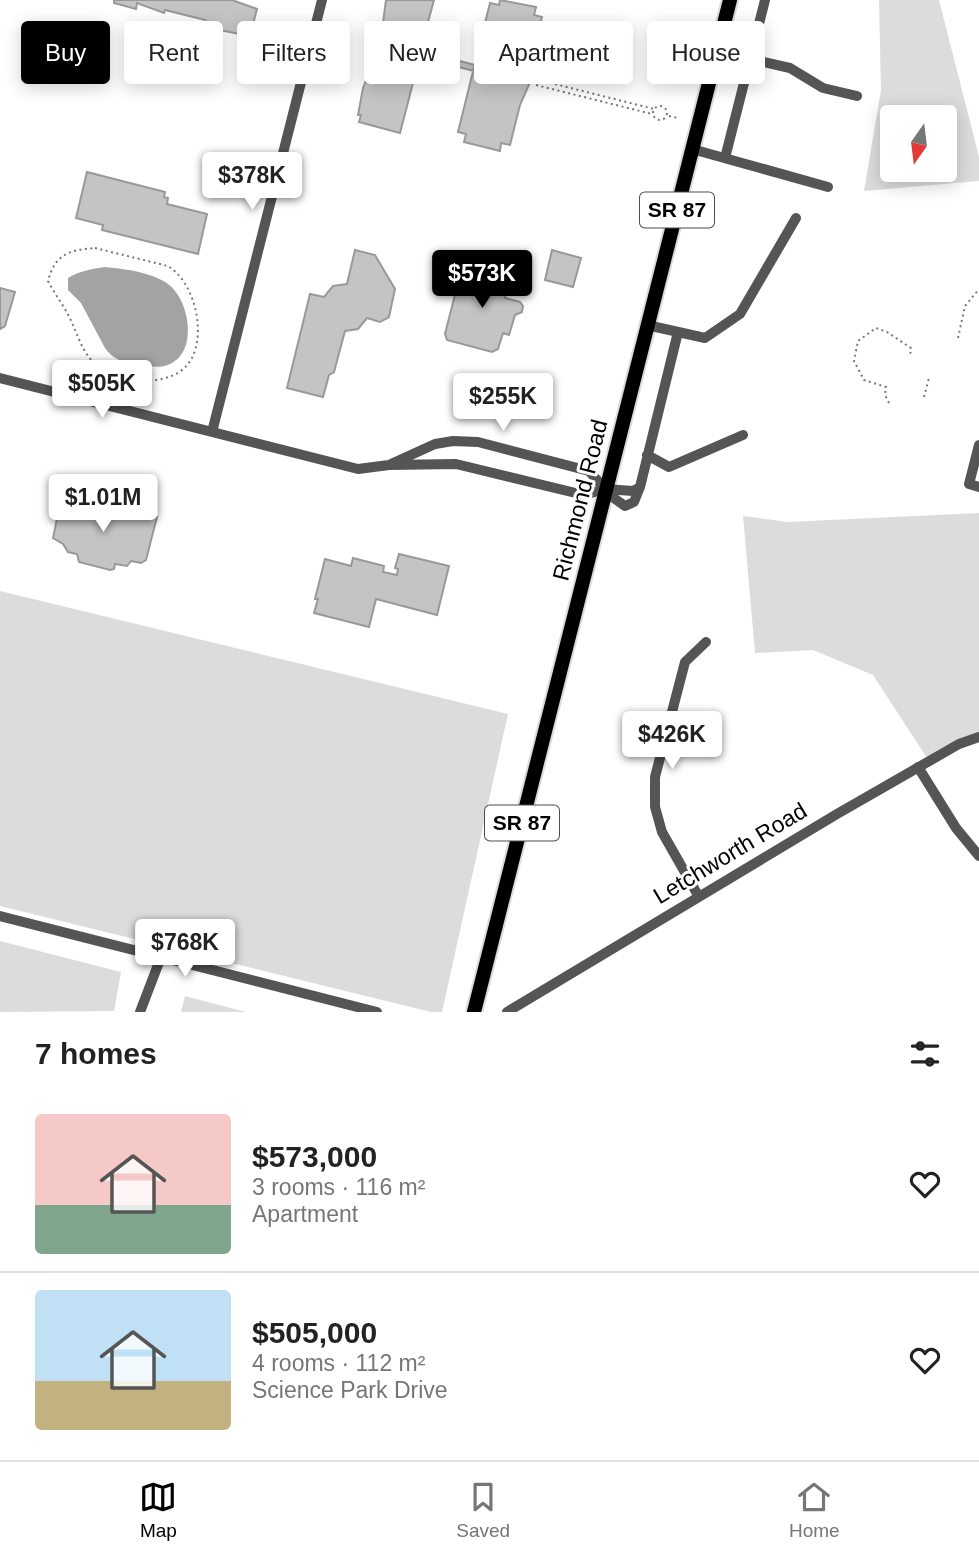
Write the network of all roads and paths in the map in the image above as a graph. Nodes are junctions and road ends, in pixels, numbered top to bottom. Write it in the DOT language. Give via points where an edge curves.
graph roads {
  1 [pos="322,0"];
  2 [pos="730,0"];
  3 [pos="765,0"];
  4 [pos="760,21"];
  5 [pos="765,62"];
  6 [pos="744,84"];
  7 [pos="857,96"];
  8 [pos="654,109"];
  9 [pos="652,114"];
  10 [pos="667,115"];
  11 [pos="678,118"];
  12 [pos="692,149"];
  13 [pos="725,158"];
  14 [pos="828,187"];
  15 [pos="796,218"];
  16 [pos="979,289"];
  17 [pos="647,325"];
  18 [pos="678,332"];
  19 [pos="958,338"];
  20 [pos="910,356"];
  21 [pos="102,370"];
  22 [pos="0,378"];
  23 [pos="929,378"];
  24 [pos="924,397"];
  25 [pos="890,403"];
  26 [pos="212,432"];
  27 [pos="743,435"];
  28 [pos="979,445"];
  29 [pos="647,455"];
  30 [pos="389,465"];
  31 [pos="979,487"];
  32 [pos="605,489"];
  33 [pos="706,642"];
  34 [pos="979,737"];
  35 [pos="918,767"];
  36 [pos="979,856"];
  37 [pos="699,897"];
  38 [pos="0,916"];
  39 [pos="161,957"];
  40 [pos="140,1012"];
  41 [pos="377,1012"];
  42 [pos="474,1012"];
  43 [pos="507,1012"];
  1 -- 26 [label="street"];
  2 -- 12 [label="main road, Richmond Road / SR 87"];
  3 -- 4 [label="street"];
  5 -- 7 [label="street" via="790,68 823,88"];
  6 -- 13 [label="street"];
  8 -- 9 [label="path"];
  8 -- 9 [label="path" via="538,80 536,85"];
  8 -- 10 [label="path" via="662,106"];
  9 -- 10 [label="path" via="660,121"];
  10 -- 11 [label="path"];
  12 -- 13 [label="street"];
  12 -- 17 [label="main road, Richmond Road / SR 87"];
  13 -- 14 [label="street"];
  15 -- 18 [label="street" via="740,314 705,338"];
  16 -- 19 [label="path" via="965,306"];
  17 -- 18 [label="street"];
  17 -- 32 [label="main road, Richmond Road / SR 87"];
  18 -- 29 [label="street"];
  20 -- 25 [label="path" via="911,348 876,328 858,341 854,361 864,380 886,387"];
  21 -- 21 [label="path" via="84,349 48,281 54,263 64,254 95,248 176,271 196,318 192,359 170,376 140,381"];
  22 -- 26 [label="street"];
  23 -- 24 [label="path"];
  26 -- 30 [label="street" via="358,469"];
  27 -- 29 [label="street" via="669,467"];
  28 -- 31 [label="street" via="969,484"];
  29 -- 32 [label="street" via="634,502 625,506"];
  30 -- 32 [label="street" via="456,464 584,495"];
  30 -- 32 [label="street" via="435,444 478,442 589,471"];
  32 -- 42 [label="main road, Richmond Road / SR 87"];
  33 -- 37 [label="street" via="685,662 655,777 655,807 662,832"];
  34 -- 35 [label="street, Letchworth Road"];
  35 -- 36 [label="street"];
  35 -- 37 [label="street, Letchworth Road"];
  37 -- 43 [label="street, Letchworth Road"];
  38 -- 39 [label="street"];
  39 -- 40 [label="street"];
  39 -- 41 [label="street"];
}
